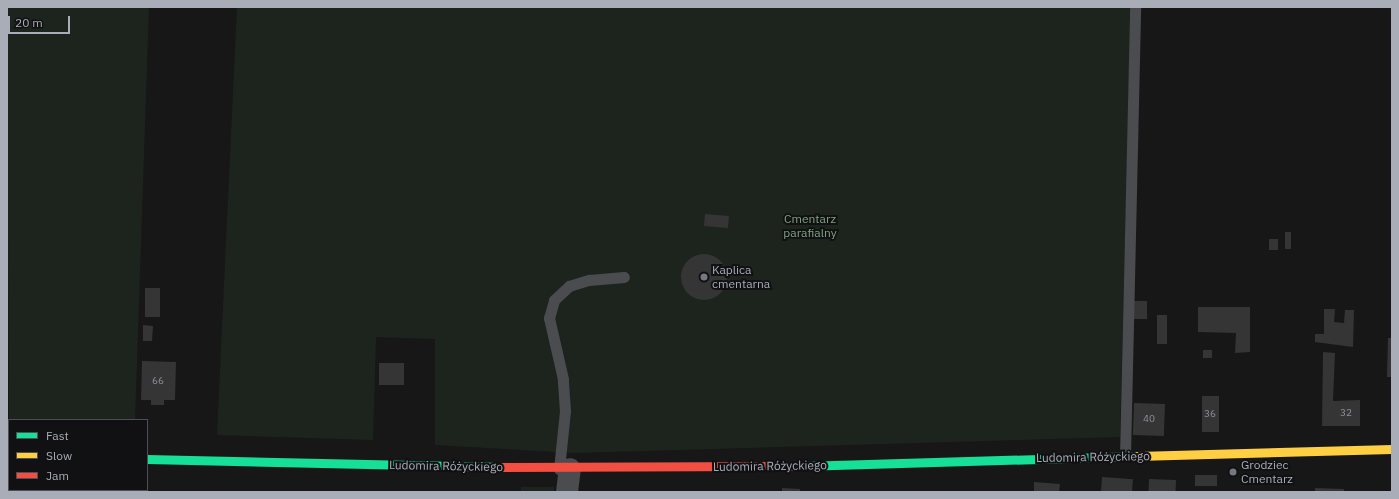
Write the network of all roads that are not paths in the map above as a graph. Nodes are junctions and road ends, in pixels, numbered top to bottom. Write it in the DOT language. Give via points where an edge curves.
graph roads {
  1 [pos="1135,7"];
  2 [pos="624,277"];
  3 [pos="1392,449"];
  4 [pos="1125,456"];
  5 [pos="148,459"];
  6 [pos="564,469"];
  7 [pos="567,492"];
  1 -- 4 [label="lane"];
  2 -- 6 [label="lane" via="589,280 569,286 554,300 550,318 563,379"];
  3 -- 4 [label="street, Ludomira Różyckiego"];
  4 -- 6 [label="street, Ludomira Różyckiego"];
  5 -- 6 [label="street, Ludomira Różyckiego"];
  6 -- 7 [label="street"];
}
